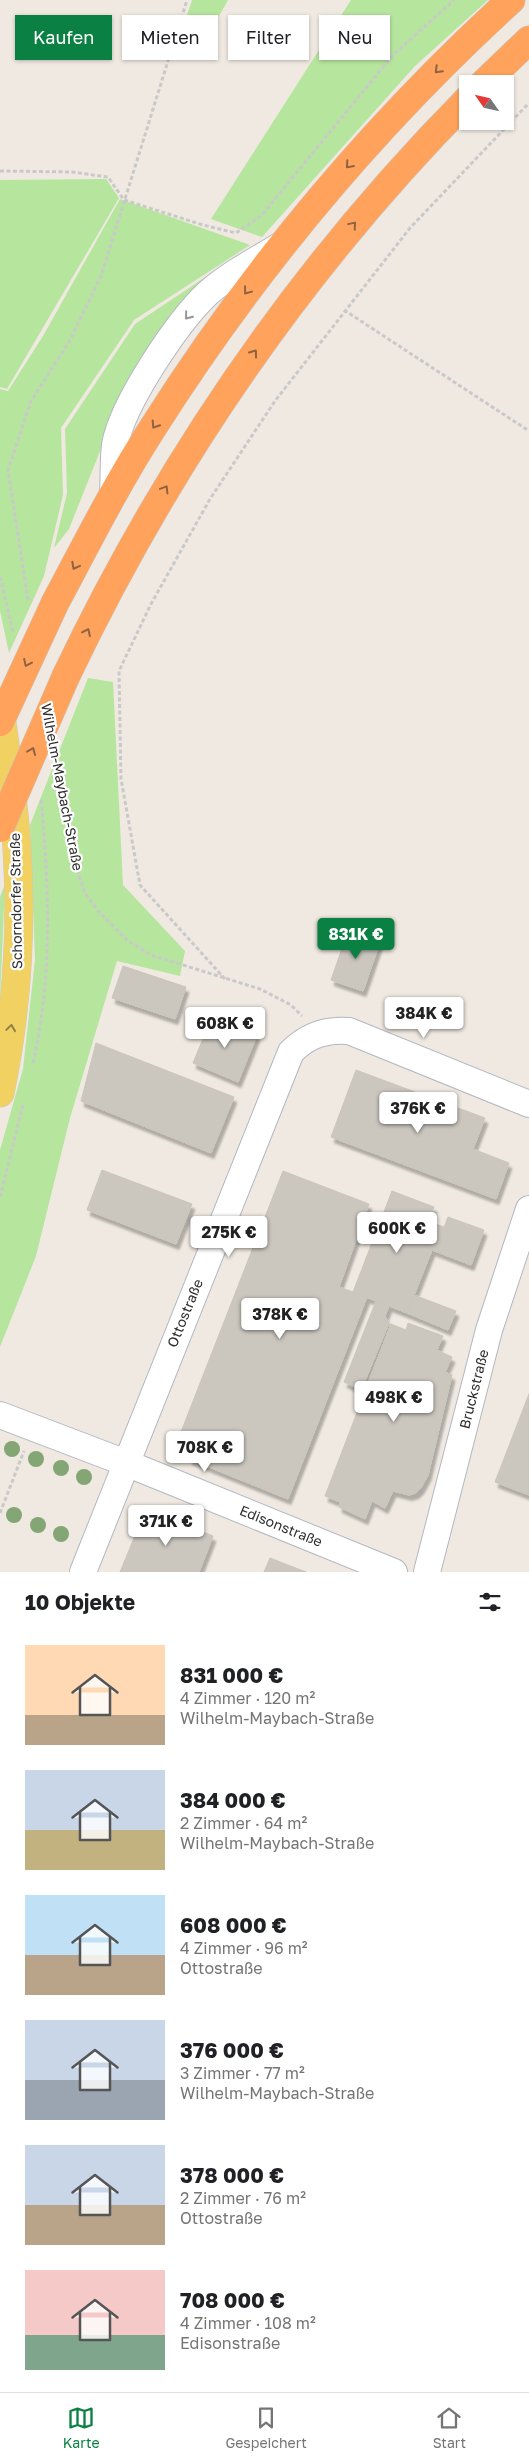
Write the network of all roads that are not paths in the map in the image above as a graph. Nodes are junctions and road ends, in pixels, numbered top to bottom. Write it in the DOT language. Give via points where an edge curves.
graph roads {
  1 [pos="511,0"];
  2 [pos="529,40"];
  3 [pos="492,75"];
  4 [pos="459,109"];
  5 [pos="0,708"];
  6 [pos="0,722"];
  7 [pos="0,828"];
  8 [pos="0,1094"];
  9 [pos="529,1104"];
  10 [pos="529,1209"];
  11 [pos="0,1415"];
  12 [pos="126,1463"];
  13 [pos="83,1572"];
  14 [pos="394,1572"];
  15 [pos="427,1572"];
  1 -- 6 [label="highway, one-way, bridge" via="381,128 282,245 190,371 42,605"];
  2 -- 3 [label="highway"];
  7 -- 4 [label="highway, one-way, bridge" via="66,676 147,519 186,454 291,302 363,213"];
  8 -- 5 [label="main road, Schorndorfer Straße, one-way" via="17,985 19,906 17,846"];
  9 -- 12 [label="street, Ottostraße" via="349,1031 314,1035 298,1045 285,1062"];
  10 -- 15 [label="street, Bruckstraße" via="489,1330"];
  11 -- 12 [label="street, Edisonstraße"];
  12 -- 13 [label="street, Ottostraße"];
  12 -- 14 [label="street, Edisonstraße"];
}
